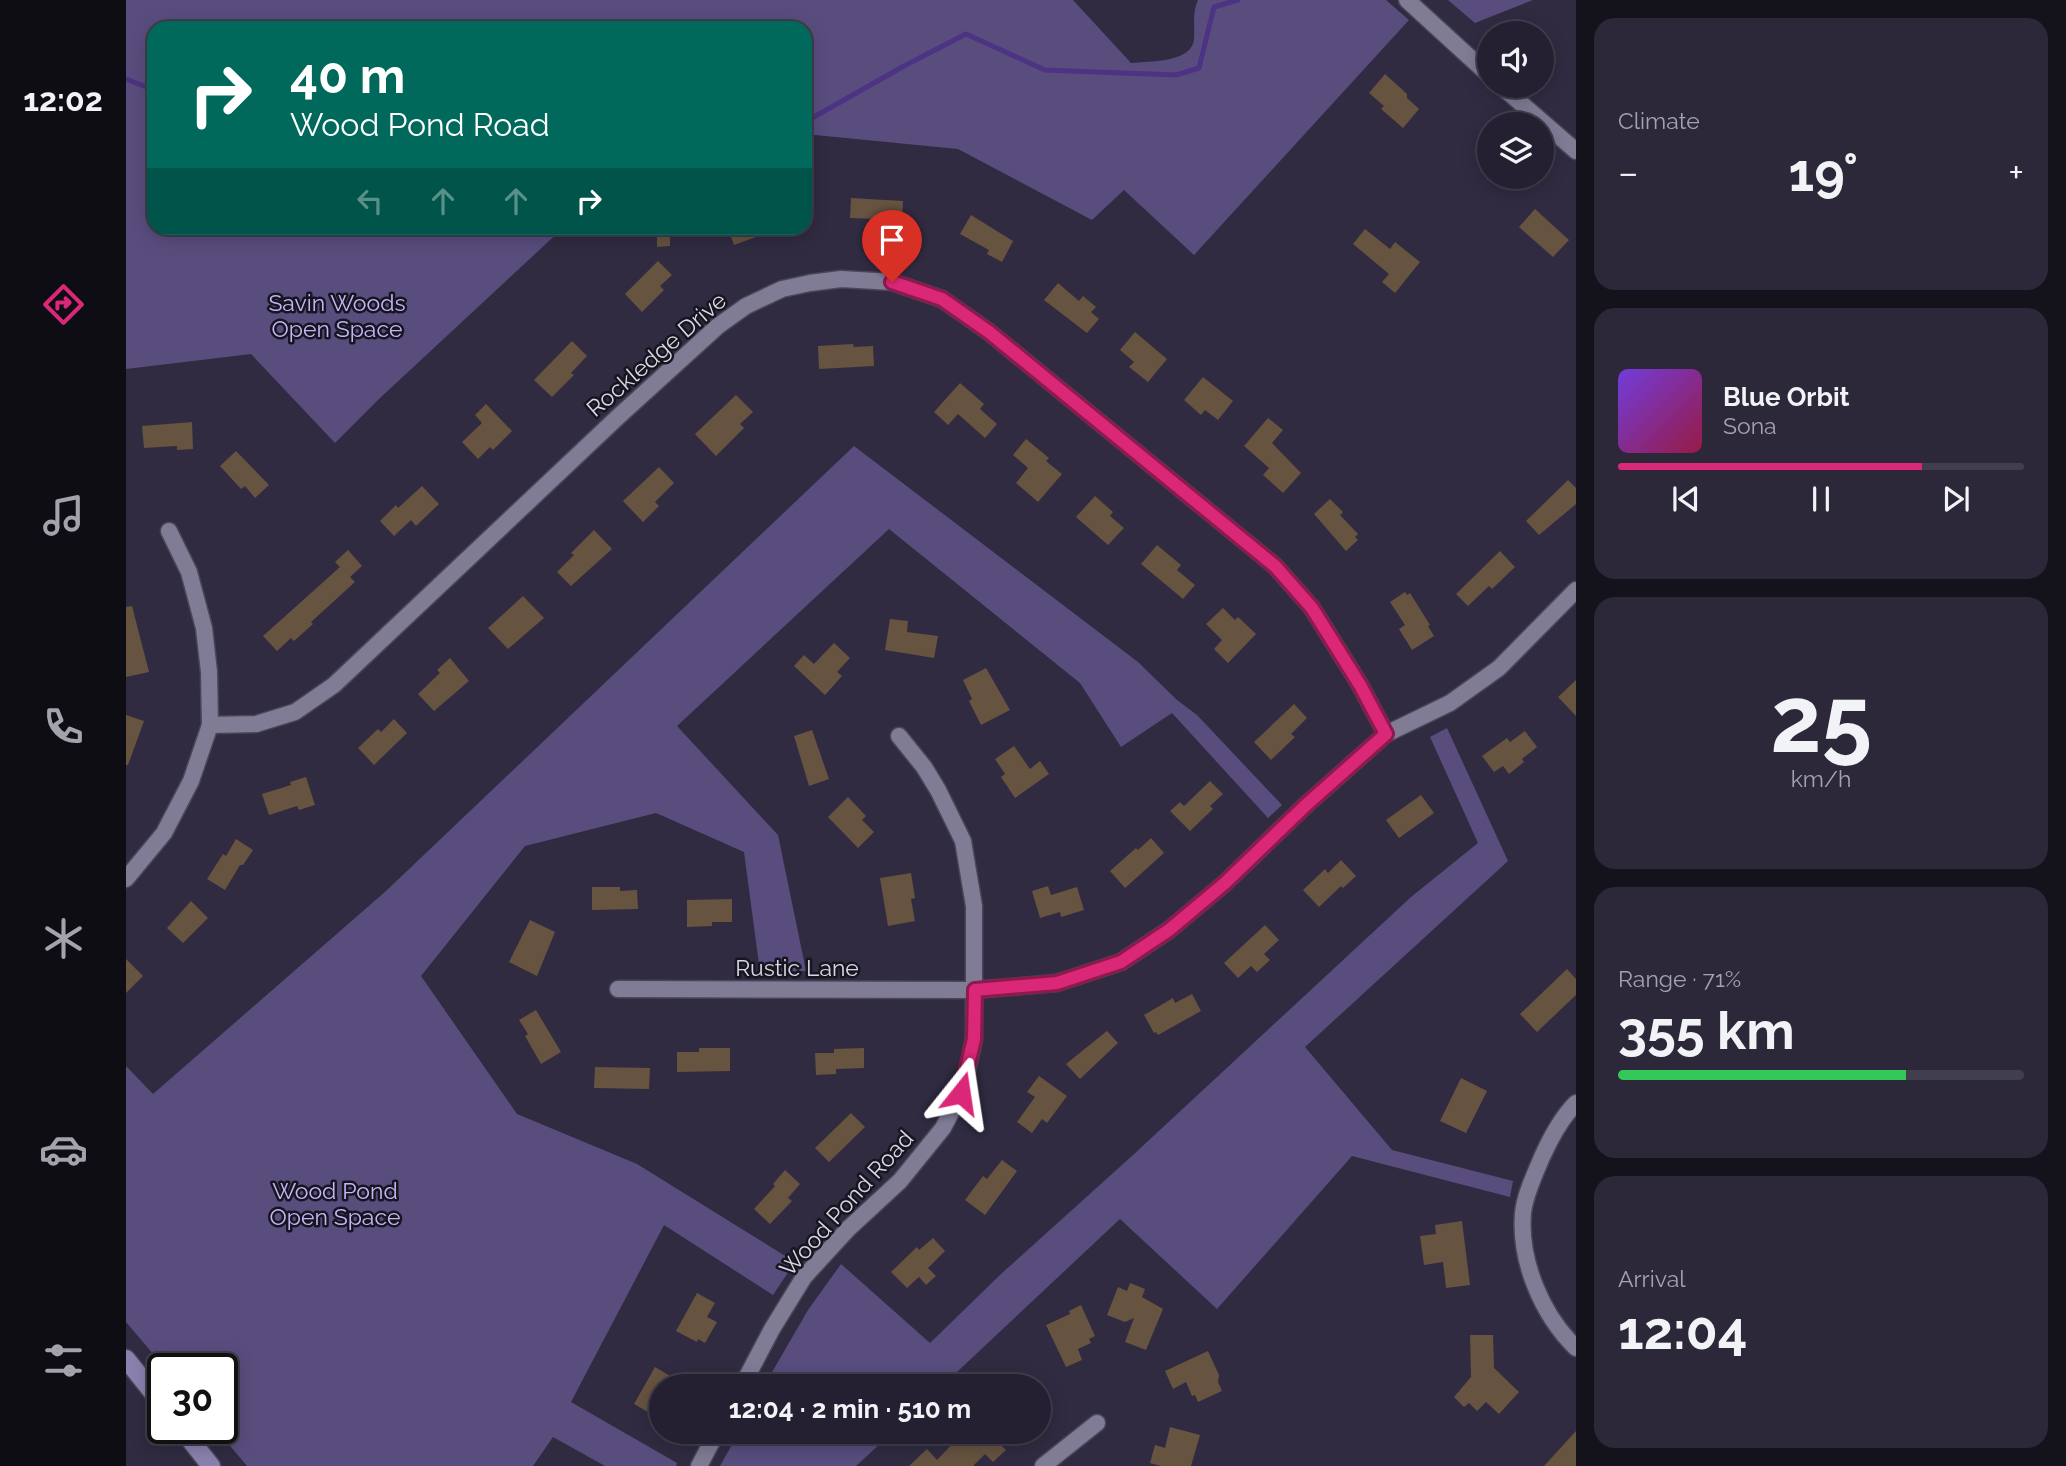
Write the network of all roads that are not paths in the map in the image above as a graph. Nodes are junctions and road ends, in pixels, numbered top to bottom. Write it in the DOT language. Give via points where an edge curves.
graph roads {
  1 [pos="1407,0"];
  2 [pos="1477,64"];
  3 [pos="1515,98"];
  4 [pos="1576,151"];
  5 [pos="169,531"];
  6 [pos="1576,590"];
  7 [pos="210,725"];
  8 [pos="1386,734"];
  9 [pos="899,736"];
  10 [pos="126,879"];
  11 [pos="618,989"];
  12 [pos="975,990"];
  13 [pos="1576,1103"];
  14 [pos="1576,1348"];
  15 [pos="126,1359"];
  16 [pos="748,1374"];
  17 [pos="147,1385"];
  18 [pos="1097,1423"];
  19 [pos="194,1444"];
  20 [pos="711,1444"];
  21 [pos="211,1466"];
  22 [pos="699,1466"];
  23 [pos="1042,1466"];
  1 -- 2 [label="street"];
  3 -- 4 [label="street"];
  5 -- 7 [label="street" via="189,572 204,628"];
  6 -- 8 [label="street" via="1499,668 1450,703"];
  7 -- 8 [label="street, Rockledge Drive" via="256,724 295,712 334,685 718,326 782,289 841,279 892,282 942,299 989,332 1275,566 1312,608"];
  7 -- 10 [label="street" via="191,780 164,833"];
  8 -- 12 [label="street" via="1225,883 1169,930 1121,962 1057,983"];
  9 -- 12 [label="street, Wood Pond Road" via="938,790 963,841 974,906"];
  11 -- 12 [label="street, Rustic Lane"];
  12 -- 16 [label="street, Wood Pond Road" via="968,1067 943,1128 900,1181 804,1277"];
  13 -- 14 [label="street" via="1565,1113 1546,1148 1523,1211 1532,1277 1559,1332"];
  15 -- 17 [label="street"];
  18 -- 23 [label="street"];
  19 -- 21 [label="street"];
  20 -- 22 [label="street"];
}
